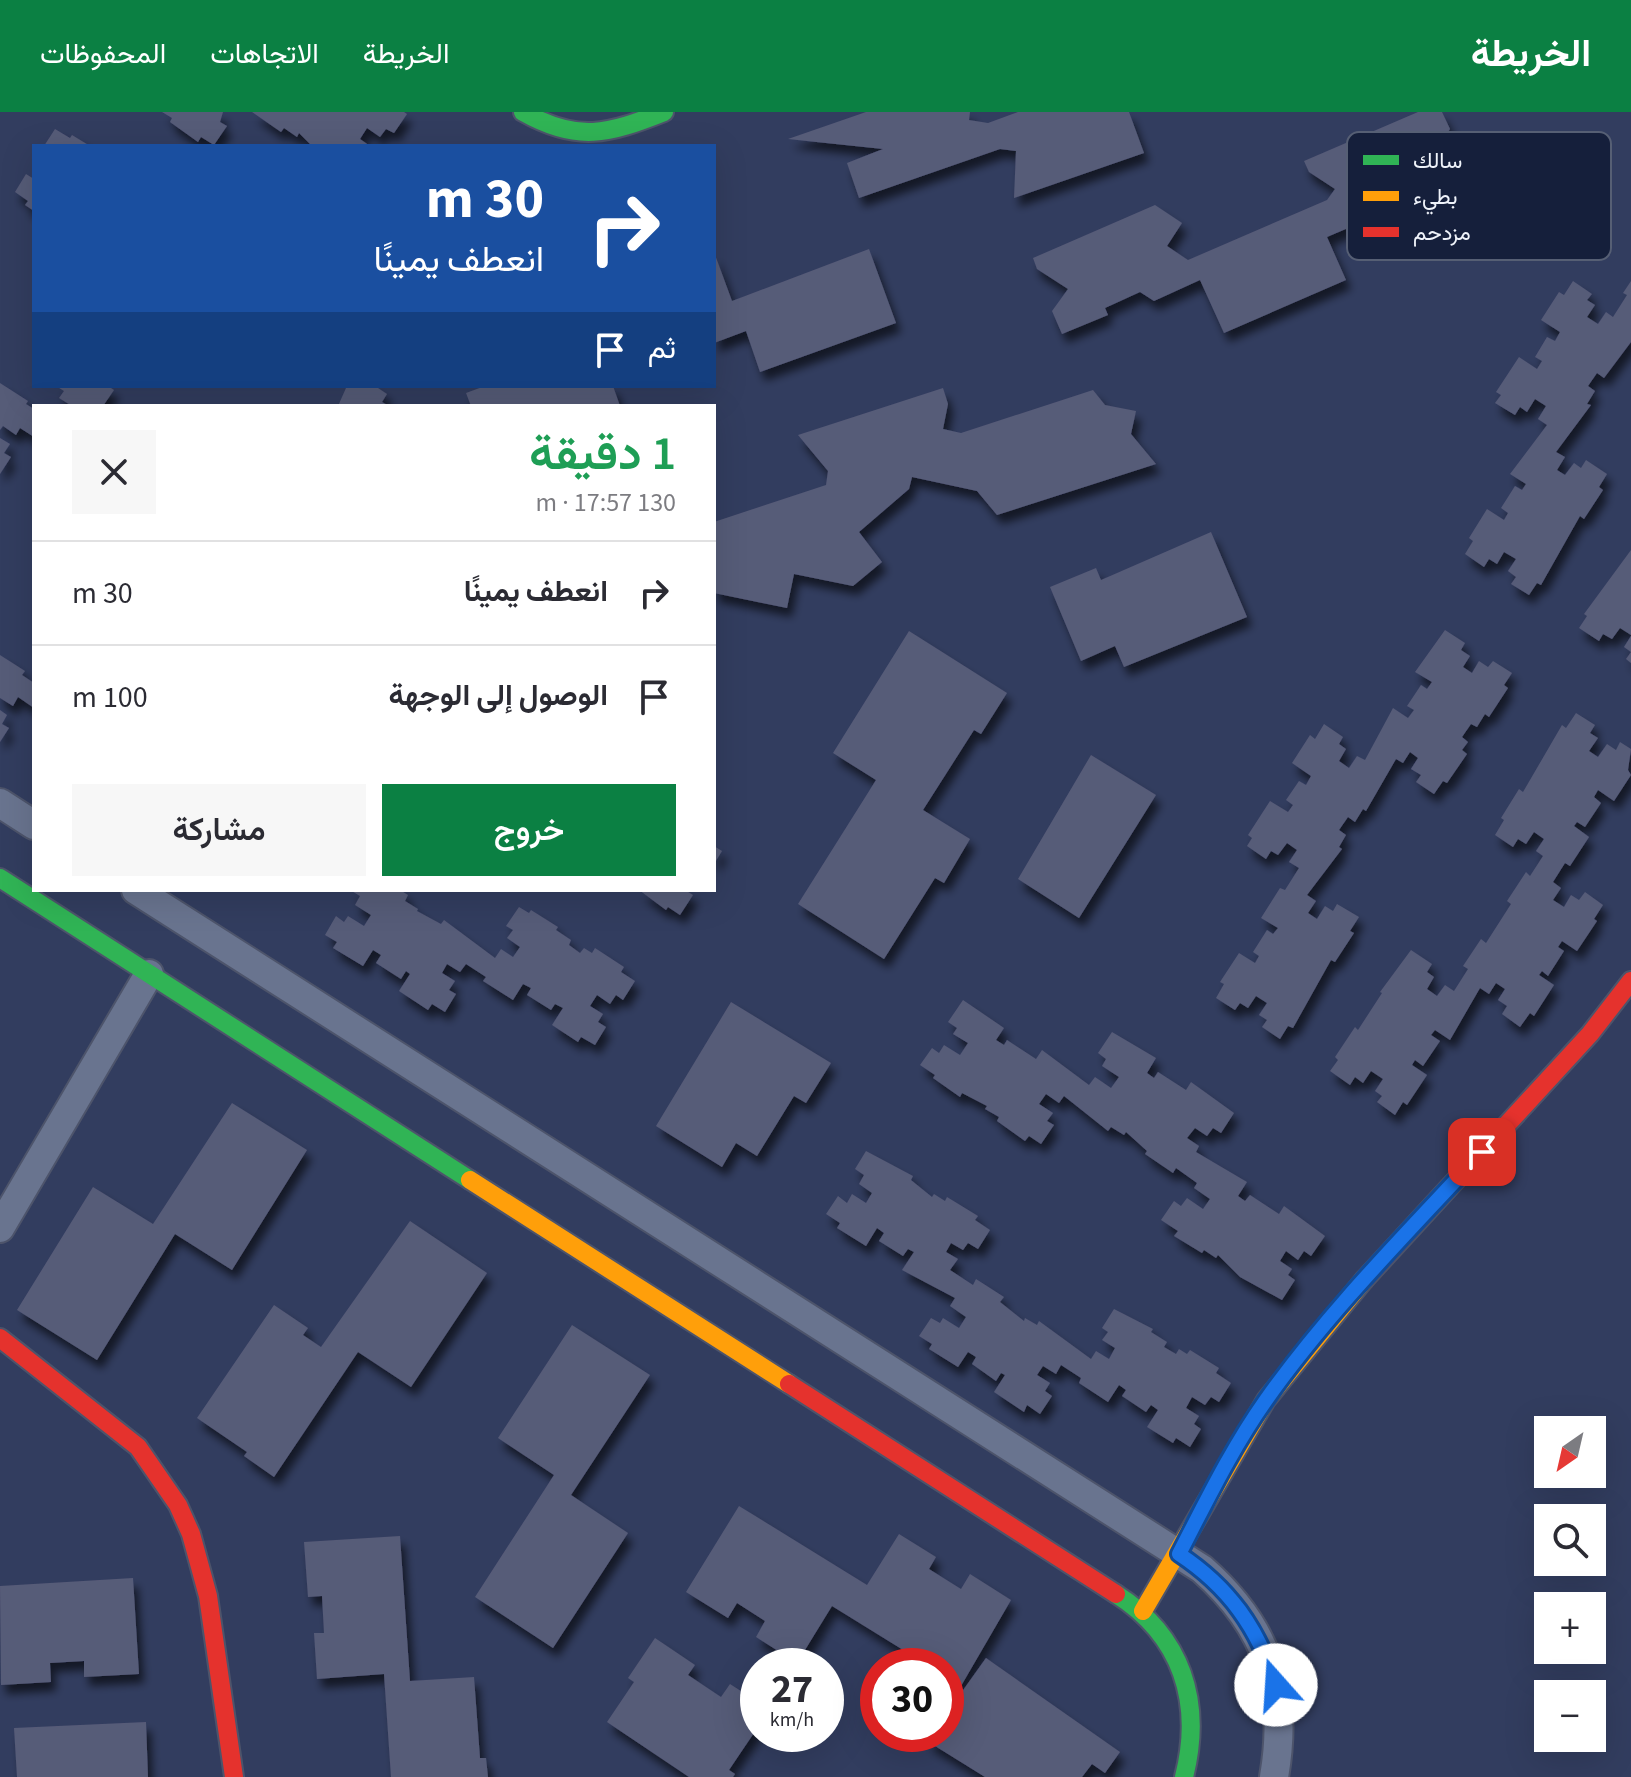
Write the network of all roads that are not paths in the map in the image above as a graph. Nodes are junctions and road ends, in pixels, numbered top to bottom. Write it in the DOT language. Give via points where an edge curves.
graph roads {
  1 [pos="523,112"];
  2 [pos="664,112"];
  3 [pos="0,803"];
  4 [pos="32,824"];
  5 [pos="0,878"];
  6 [pos="139,892"];
  7 [pos="149,974"];
  8 [pos="1631,981"];
  9 [pos="0,1228"];
  10 [pos="0,1338"];
  11 [pos="1179,1554"];
  12 [pos="1143,1611"];
  13 [pos="234,1777"];
  14 [pos="1184,1777"];
  15 [pos="1274,1777"];
  1 -- 2 [label="street" via="546,126 581,135 620,130"];
  3 -- 4 [label="street"];
  5 -- 7 [label="street"];
  6 -- 11 [label="street"];
  7 -- 9 [label="street"];
  7 -- 12 [label="street"];
  8 -- 11 [label="street" via="1590,1034 1333,1314 1231,1454"];
  10 -- 13 [label="street" via="138,1447 178,1505 208,1596"];
  11 -- 12 [label="street"];
  11 -- 15 [label="street" via="1223,1588 1268,1658 1280,1716"];
  12 -- 14 [label="street" via="1165,1638 1185,1682 1192,1739"];
}
